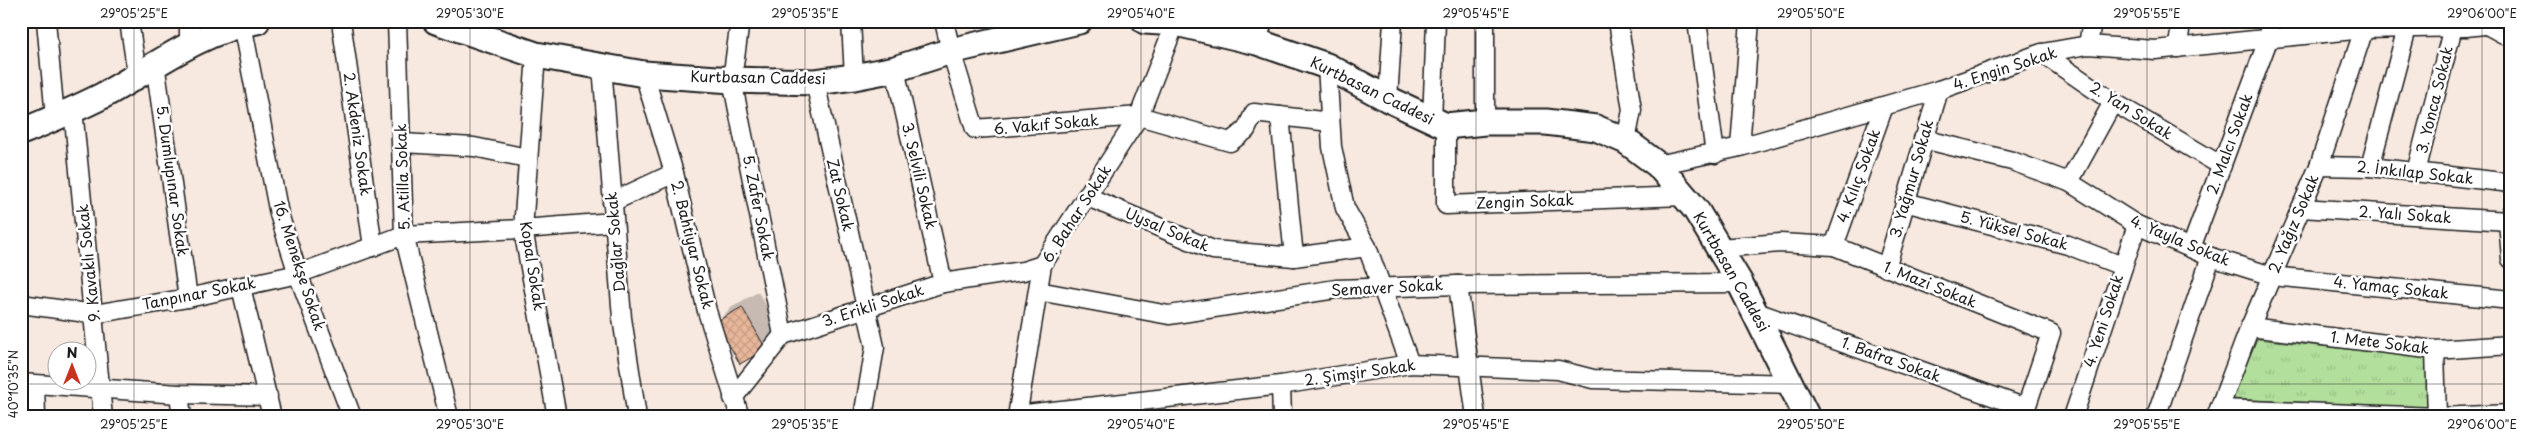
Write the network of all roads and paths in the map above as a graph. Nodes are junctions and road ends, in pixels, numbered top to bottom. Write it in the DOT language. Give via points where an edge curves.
graph roads {
  1 [pos="46,21"];
  2 [pos="129,21"];
  3 [pos="341,21"];
  4 [pos="398,21"];
  5 [pos="436,21"];
  6 [pos="740,21"];
  7 [pos="851,21"];
  8 [pos="944,21"];
  9 [pos="1079,21"];
  10 [pos="1146,21"];
  11 [pos="1393,21"];
  12 [pos="1436,21"];
  13 [pos="1486,21"];
  14 [pos="1618,21"];
  15 [pos="1697,21"];
  16 [pos="1750,21"];
  17 [pos="2092,21"];
  18 [pos="2181,21"];
  19 [pos="2270,21"];
  20 [pos="249,22"];
  21 [pos="1176,22"];
  22 [pos="2511,22"];
  23 [pos="2487,25"];
  24 [pos="1028,26"];
  25 [pos="2453,27"];
  26 [pos="2407,28"];
  27 [pos="2364,29"];
  28 [pos="1260,32"];
  29 [pos="189,33"];
  30 [pos="2511,38"];
  31 [pos="2268,40"];
  32 [pos="2088,45"];
  33 [pos="2178,48"];
  34 [pos="951,51"];
  35 [pos="2042,53"];
  36 [pos="536,55"];
  37 [pos="602,66"];
  38 [pos="1327,66"];
  39 [pos="146,68"];
  40 [pos="895,69"];
  41 [pos="644,74"];
  42 [pos="854,77"];
  43 [pos="732,80"];
  44 [pos="815,82"];
  45 [pos="1939,90"];
  46 [pos="1388,99"];
  47 [pos="2113,102"];
  48 [pos="1884,106"];
  49 [pos="64,113"];
  50 [pos="1138,116"];
  51 [pos="1280,116"];
  52 [pos="1330,122"];
  53 [pos="1485,122"];
  54 [pos="1439,123"];
  55 [pos="21,132"];
  56 [pos="1923,138"];
  57 [pos="1626,141"];
  58 [pos="402,143"];
  59 [pos="1740,147"];
  60 [pos="1715,154"];
  61 [pos="527,158"];
  62 [pos="1658,165"];
  63 [pos="2222,166"];
  64 [pos="2319,166"];
  65 [pos="2370,167"];
  66 [pos="2416,172"];
  67 [pos="674,173"];
  68 [pos="2069,182"];
  69 [pos="2511,183"];
  70 [pos="1684,196"];
  71 [pos="1088,197"];
  72 [pos="612,202"];
  73 [pos="1905,202"];
  74 [pos="2301,208"];
  75 [pos="2510,217"];
  76 [pos="613,222"];
  77 [pos="2137,225"];
  78 [pos="523,229"];
  79 [pos="404,234"];
  80 [pos="373,246"];
  81 [pos="1834,246"];
  82 [pos="1367,247"];
  83 [pos="1720,248"];
  84 [pos="2191,248"];
  85 [pos="1294,257"];
  86 [pos="2211,257"];
  87 [pos="2511,259"];
  88 [pos="1042,265"];
  89 [pos="2122,266"];
  90 [pos="1886,268"];
  91 [pos="298,274"];
  92 [pos="2272,276"];
  93 [pos="943,283"];
  94 [pos="1740,283"];
  95 [pos="1458,285"];
  96 [pos="241,286"];
  97 [pos="1383,289"];
  98 [pos="1038,291"];
  99 [pos="188,298"];
  100 [pos="2511,300"];
  101 [pos="21,304"];
  102 [pos="866,308"];
  103 [pos="1756,312"];
  104 [pos="94,314"];
  105 [pos="2250,327"];
  106 [pos="784,335"];
  107 [pos="2511,345"];
  108 [pos="2435,350"];
  109 [pos="1410,364"];
  110 [pos="1470,365"];
  111 [pos="28,384"];
  112 [pos="1793,384"];
  113 [pos="1281,385"];
  114 [pos="102,389"];
  115 [pos="179,394"];
  116 [pos="268,396"];
  117 [pos="734,398"];
  118 [pos="2025,412"];
  119 [pos="2218,413"];
  120 [pos="2511,414"];
  121 [pos="1017,416"];
  122 [pos="36,417"];
  123 [pos="103,417"];
  124 [pos="182,417"];
  125 [pos="272,417"];
  126 [pos="352,417"];
  127 [pos="449,417"];
  128 [pos="557,417"];
  129 [pos="637,417"];
  130 [pos="740,417"];
  131 [pos="863,417"];
  132 [pos="1282,417"];
  133 [pos="1476,417"];
  134 [pos="1807,417"];
  135 [pos="2073,417"];
  136 [pos="2156,417"];
  137 [pos="2437,417"];
  1 -- 49 [label="street, 9. Kavaklı Sokak"];
  2 -- 39 [label="street, 5. Dumlupınar Sokak"];
  3 -- 80 [label="street, 2. Akdeniz Sokak"];
  4 -- 58 [label="street, 5. Atilla Sokak"];
  5 -- 36 [label="main road, Kurtbasan Caddesi"];
  6 -- 43 [label="street, 5. Zafer Sokak"];
  7 -- 42 [label="street"];
  8 -- 34 [label="street"];
  9 -- 24 [label="main road, Kurtbasan Caddesi"];
  10 -- 21 [label="main road, Kurtbasan Caddesi"];
  11 -- 46 [label="street"];
  12 -- 54 [label="street"];
  13 -- 53 [label="street"];
  14 -- 57 [label="street" via="1632,110"];
  15 -- 60 [label="street"];
  16 -- 59 [label="street"];
  17 -- 32 [label="street"];
  18 -- 33 [label="street"];
  19 -- 31 [label="street, 2. Malcı Sokak"];
  20 -- 29 [label="main road"];
  20 -- 91 [label="street, 16. Menekşe Sokak" via="279,214"];
  21 -- 28 [label="main road, Kurtbasan Caddesi"];
  21 -- 50 [label="street, 6. Bahar Sokak"];
  22 -- 23 [label="street, 4. Engin Sokak"];
  23 -- 25 [label="street, 4. Engin Sokak"];
  23 -- 30 [label="street"];
  24 -- 34 [label="main road, Kurtbasan Caddesi"];
  25 -- 26 [label="street, 4. Engin Sokak"];
  25 -- 66 [label="street, 3. Yonca Sokak"];
  26 -- 27 [label="street, 4. Engin Sokak"];
  26 -- 65 [label="street"];
  27 -- 31 [label="street, 4. Engin Sokak"];
  27 -- 64 [label="street, 2. Yağız Sokak"];
  28 -- 38 [label="main road, Kurtbasan Caddesi"];
  29 -- 39 [label="main road"];
  31 -- 33 [label="street, 4. Engin Sokak"];
  31 -- 63 [label="street, 2. Malcı Sokak"];
  32 -- 33 [label="street, 4. Engin Sokak" via="2155,50"];
  32 -- 35 [label="street, 4. Engin Sokak"];
  34 -- 40 [label="main road, Kurtbasan Caddesi"];
  34 -- 50 [label="street, 6. Vakıf Sokak" via="976,129"];
  35 -- 45 [label="street, 4. Engin Sokak"];
  35 -- 47 [label="street, 2. Yan Sokak"];
  36 -- 37 [label="main road, Kurtbasan Caddesi"];
  36 -- 61 [label="street, Kopal Sokak"];
  37 -- 41 [label="main road, Kurtbasan Caddesi"];
  37 -- 72 [label="street, Dağlar Sokak"];
  38 -- 46 [label="main road, Kurtbasan Caddesi"];
  38 -- 52 [label="street"];
  39 -- 49 [label="main road" via="102,96"];
  39 -- 99 [label="street, 5. Dumlupınar Sokak"];
  40 -- 42 [label="main road, Kurtbasan Caddesi"];
  40 -- 93 [label="street, 3. Selvili Sokak"];
  41 -- 43 [label="main road, Kurtbasan Caddesi"];
  41 -- 67 [label="street, 2. Bahtiyar Sokak"];
  42 -- 44 [label="main road, Kurtbasan Caddesi"];
  43 -- 44 [label="main road, Kurtbasan Caddesi"];
  43 -- 106 [label="street, 5. Zafer Sokak"];
  44 -- 102 [label="street, Zat Sokak"];
  45 -- 48 [label="street, 4. Engin Sokak"];
  45 -- 56 [label="street, 3. Yağmur Sokak"];
  46 -- 54 [label="main road, Kurtbasan Caddesi"];
  47 -- 63 [label="street, 2. Yan Sokak"];
  47 -- 68 [label="street"];
  48 -- 59 [label="street, 4. Engin Sokak"];
  48 -- 81 [label="street, 4. Kılıç Sokak"];
  49 -- 55 [label="main road"];
  49 -- 104 [label="street, 9. Kavaklı Sokak"];
  50 -- 51 [label="street" via="1230,142 1246,130 1254,113"];
  50 -- 71 [label="street, 6. Bahar Sokak"];
  51 -- 52 [label="street"];
  51 -- 85 [label="street"];
  52 -- 82 [label="street" via="1345,208"];
  53 -- 54 [label="main road, Kurtbasan Caddesi"];
  53 -- 57 [label="main road, Kurtbasan Caddesi" via="1546,122 1596,128"];
  54 -- 70 [label="street, Zengin Sokak" via="1446,205"];
  56 -- 68 [label="street, 4. Yayla Sokak" via="2012,160"];
  56 -- 73 [label="street, 3. Yağmur Sokak"];
  57 -- 62 [label="main road, Kurtbasan Caddesi"];
  58 -- 61 [label="street" via="474,147"];
  58 -- 79 [label="street, 5. Atilla Sokak"];
  59 -- 60 [label="street, 4. Engin Sokak"];
  60 -- 62 [label="street, 4. Engin Sokak"];
  61 -- 78 [label="street, Kopal Sokak"];
  62 -- 70 [label="main road, Kurtbasan Caddesi"];
  63 -- 84 [label="street, 2. Malcı Sokak"];
  64 -- 65 [label="street, 2. İnkılap Sokak"];
  64 -- 74 [label="street, 2. Yağız Sokak"];
  65 -- 66 [label="street, 2. İnkılap Sokak"];
  66 -- 69 [label="street, 2. İnkılap Sokak"];
  67 -- 72 [label="street"];
  67 -- 117 [label="street, 2. Bahtiyar Sokak" via="707,311"];
  68 -- 77 [label="street, 4. Yayla Sokak"];
  70 -- 83 [label="main road, Kurtbasan Caddesi"];
  71 -- 85 [label="street, Uysal Sokak" via="1213,250"];
  71 -- 88 [label="street, 6. Bahar Sokak"];
  72 -- 76 [label="street, Dağlar Sokak"];
  73 -- 89 [label="street, 5. Yüksel Sokak" via="2068,245"];
  73 -- 90 [label="street, 3. Yağmur Sokak"];
  74 -- 75 [label="street, 2. Yalı Sokak"];
  74 -- 92 [label="street, 2. Yağız Sokak"];
  75 -- 87 [label="street"];
  76 -- 78 [label="street, Tanpınar Sokak"];
  76 -- 129 [label="street, Dağlar Sokak" via="622,318"];
  77 -- 84 [label="street, 4. Yayla Sokak"];
  77 -- 89 [label="street, 4. Yeni Sokak"];
  78 -- 79 [label="street, Tanpınar Sokak"];
  78 -- 128 [label="street, Kopal Sokak"];
  79 -- 80 [label="street, Tanpınar Sokak"];
  79 -- 127 [label="street, 5. Atilla Sokak"];
  80 -- 91 [label="street, Tanpınar Sokak"];
  81 -- 83 [label="street, 1. Mazi Sokak" via="1780,243"];
  81 -- 90 [label="street, 1. Mazi Sokak"];
  82 -- 85 [label="street, Uysal Sokak"];
  82 -- 97 [label="street"];
  83 -- 94 [label="main road, Kurtbasan Caddesi"];
  84 -- 86 [label="street, 4. Yayla Sokak"];
  86 -- 92 [label="street, 4. Yayla Sokak"];
  86 -- 136 [label="street"];
  88 -- 93 [label="street, 3. Erikli Sokak" via="1023,271"];
  88 -- 98 [label="street, 6. Bahar Sokak"];
  89 -- 135 [label="street, 4. Yeni Sokak"];
  90 -- 118 [label="street, 1. Mazi Sokak" via="2052,333"];
  91 -- 96 [label="street, Tanpınar Sokak"];
  91 -- 126 [label="street, 16. Menekşe Sokak"];
  92 -- 100 [label="street, 4. Yamaç Sokak"];
  92 -- 105 [label="street, 2. Yağız Sokak"];
  93 -- 102 [label="street, 3. Erikli Sokak"];
  94 -- 95 [label="street, Semaver Sokak"];
  94 -- 103 [label="main road, Kurtbasan Caddesi"];
  95 -- 97 [label="street, Semaver Sokak"];
  95 -- 110 [label="street"];
  96 -- 99 [label="street, Tanpınar Sokak"];
  96 -- 116 [label="street"];
  97 -- 98 [label="street, Semaver Sokak" via="1336,289 1169,315"];
  97 -- 109 [label="street"];
  98 -- 121 [label="street, 6. Bahar Sokak"];
  99 -- 104 [label="street, Tanpınar Sokak"];
  101 -- 104 [label="street, Tanpınar Sokak"];
  102 -- 106 [label="street, 3. Erikli Sokak"];
  102 -- 131 [label="street, Zat Sokak" via="875,347"];
  103 -- 112 [label="main road, Kurtbasan Caddesi"];
  103 -- 118 [label="street, 1. Bafra Sokak"];
  104 -- 114 [label="street, 9. Kavaklı Sokak"];
  105 -- 108 [label="street, 1. Mete Sokak"];
  105 -- 119 [label="street, 2. Yağız Sokak"];
  106 -- 117 [label="street"];
  107 -- 108 [label="street, 1. Mete Sokak"];
  108 -- 137 [label="street"];
  109 -- 110 [label="street, 2. Şimşir Sokak"];
  109 -- 113 [label="street, 2. Şimşir Sokak"];
  110 -- 112 [label="street, 2. Şimşir Sokak" via="1558,370 1593,379"];
  110 -- 133 [label="street"];
  111 -- 114 [label="street"];
  111 -- 122 [label="street"];
  112 -- 134 [label="main road, Kurtbasan Caddesi"];
  113 -- 121 [label="street, 2. Şimşir Sokak"];
  113 -- 132 [label="street"];
  114 -- 115 [label="street"];
  114 -- 123 [label="street, 9. Kavaklı Sokak"];
  115 -- 116 [label="street"];
  115 -- 124 [label="street"];
  116 -- 125 [label="street"];
  117 -- 130 [label="street, 2. Bahtiyar Sokak"];
  119 -- 137 [label="street"];
  120 -- 137 [label="street"];
}
